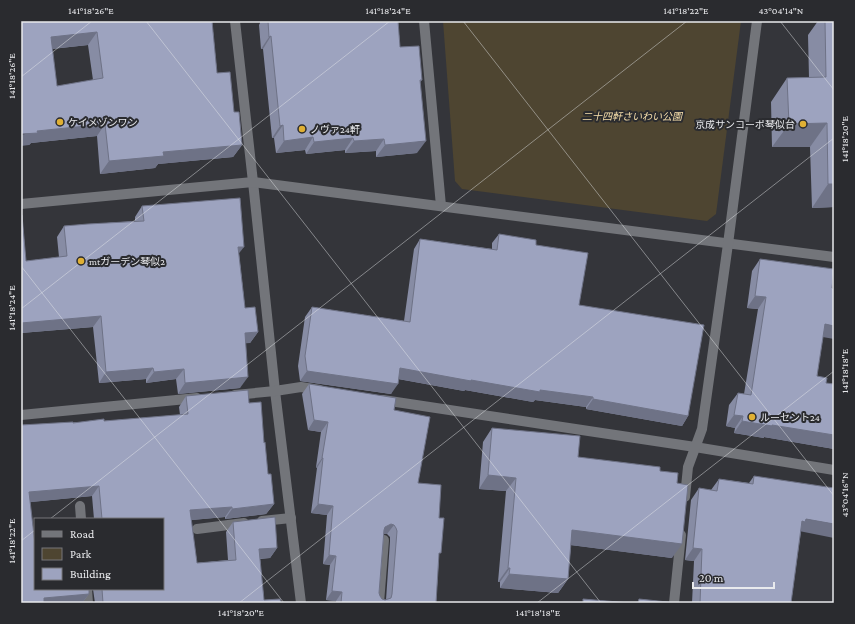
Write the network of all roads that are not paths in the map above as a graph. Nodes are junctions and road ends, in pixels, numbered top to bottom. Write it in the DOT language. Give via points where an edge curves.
graph roads {
  1 [pos="235,21"];
  2 [pos="424,21"];
  3 [pos="757,21"];
  4 [pos="253,182"];
  5 [pos="21,204"];
  6 [pos="440,206"];
  7 [pos="728,244"];
  8 [pos="834,257"];
  9 [pos="275,391"];
  10 [pos="332,392"];
  11 [pos="228,395"];
  12 [pos="204,398"];
  13 [pos="372,398"];
  14 [pos="21,415"];
  15 [pos="695,447"];
  16 [pos="834,470"];
  17 [pos="684,505"];
  18 [pos="80,506"];
  19 [pos="81,518"];
  20 [pos="291,518"];
  21 [pos="682,528"];
  22 [pos="197,529"];
  23 [pos="384,540"];
  24 [pos="87,590"];
  25 [pos="88,603"];
  26 [pos="301,603"];
  27 [pos="379,603"];
  28 [pos="674,603"];
  1 -- 4 [label="street"];
  2 -- 6 [label="street"];
  3 -- 7 [label="street"];
  4 -- 5 [label="street"];
  4 -- 6 [label="street"];
  4 -- 9 [label="street"];
  6 -- 7 [label="street"];
  7 -- 8 [label="street"];
  7 -- 15 [label="street" via="702,428"];
  9 -- 10 [label="street" via="301,387"];
  9 -- 11 [label="street"];
  9 -- 20 [label="street"];
  12 -- 14 [label="street"];
  13 -- 15 [label="street"];
  15 -- 16 [label="street"];
  15 -- 17 [label="street" via="688,467"];
  18 -- 19 [label="street"];
  20 -- 22 [label="street"];
  20 -- 26 [label="street"];
  21 -- 28 [label="street"];
  23 -- 27 [label="street"];
  24 -- 25 [label="street"];
}
